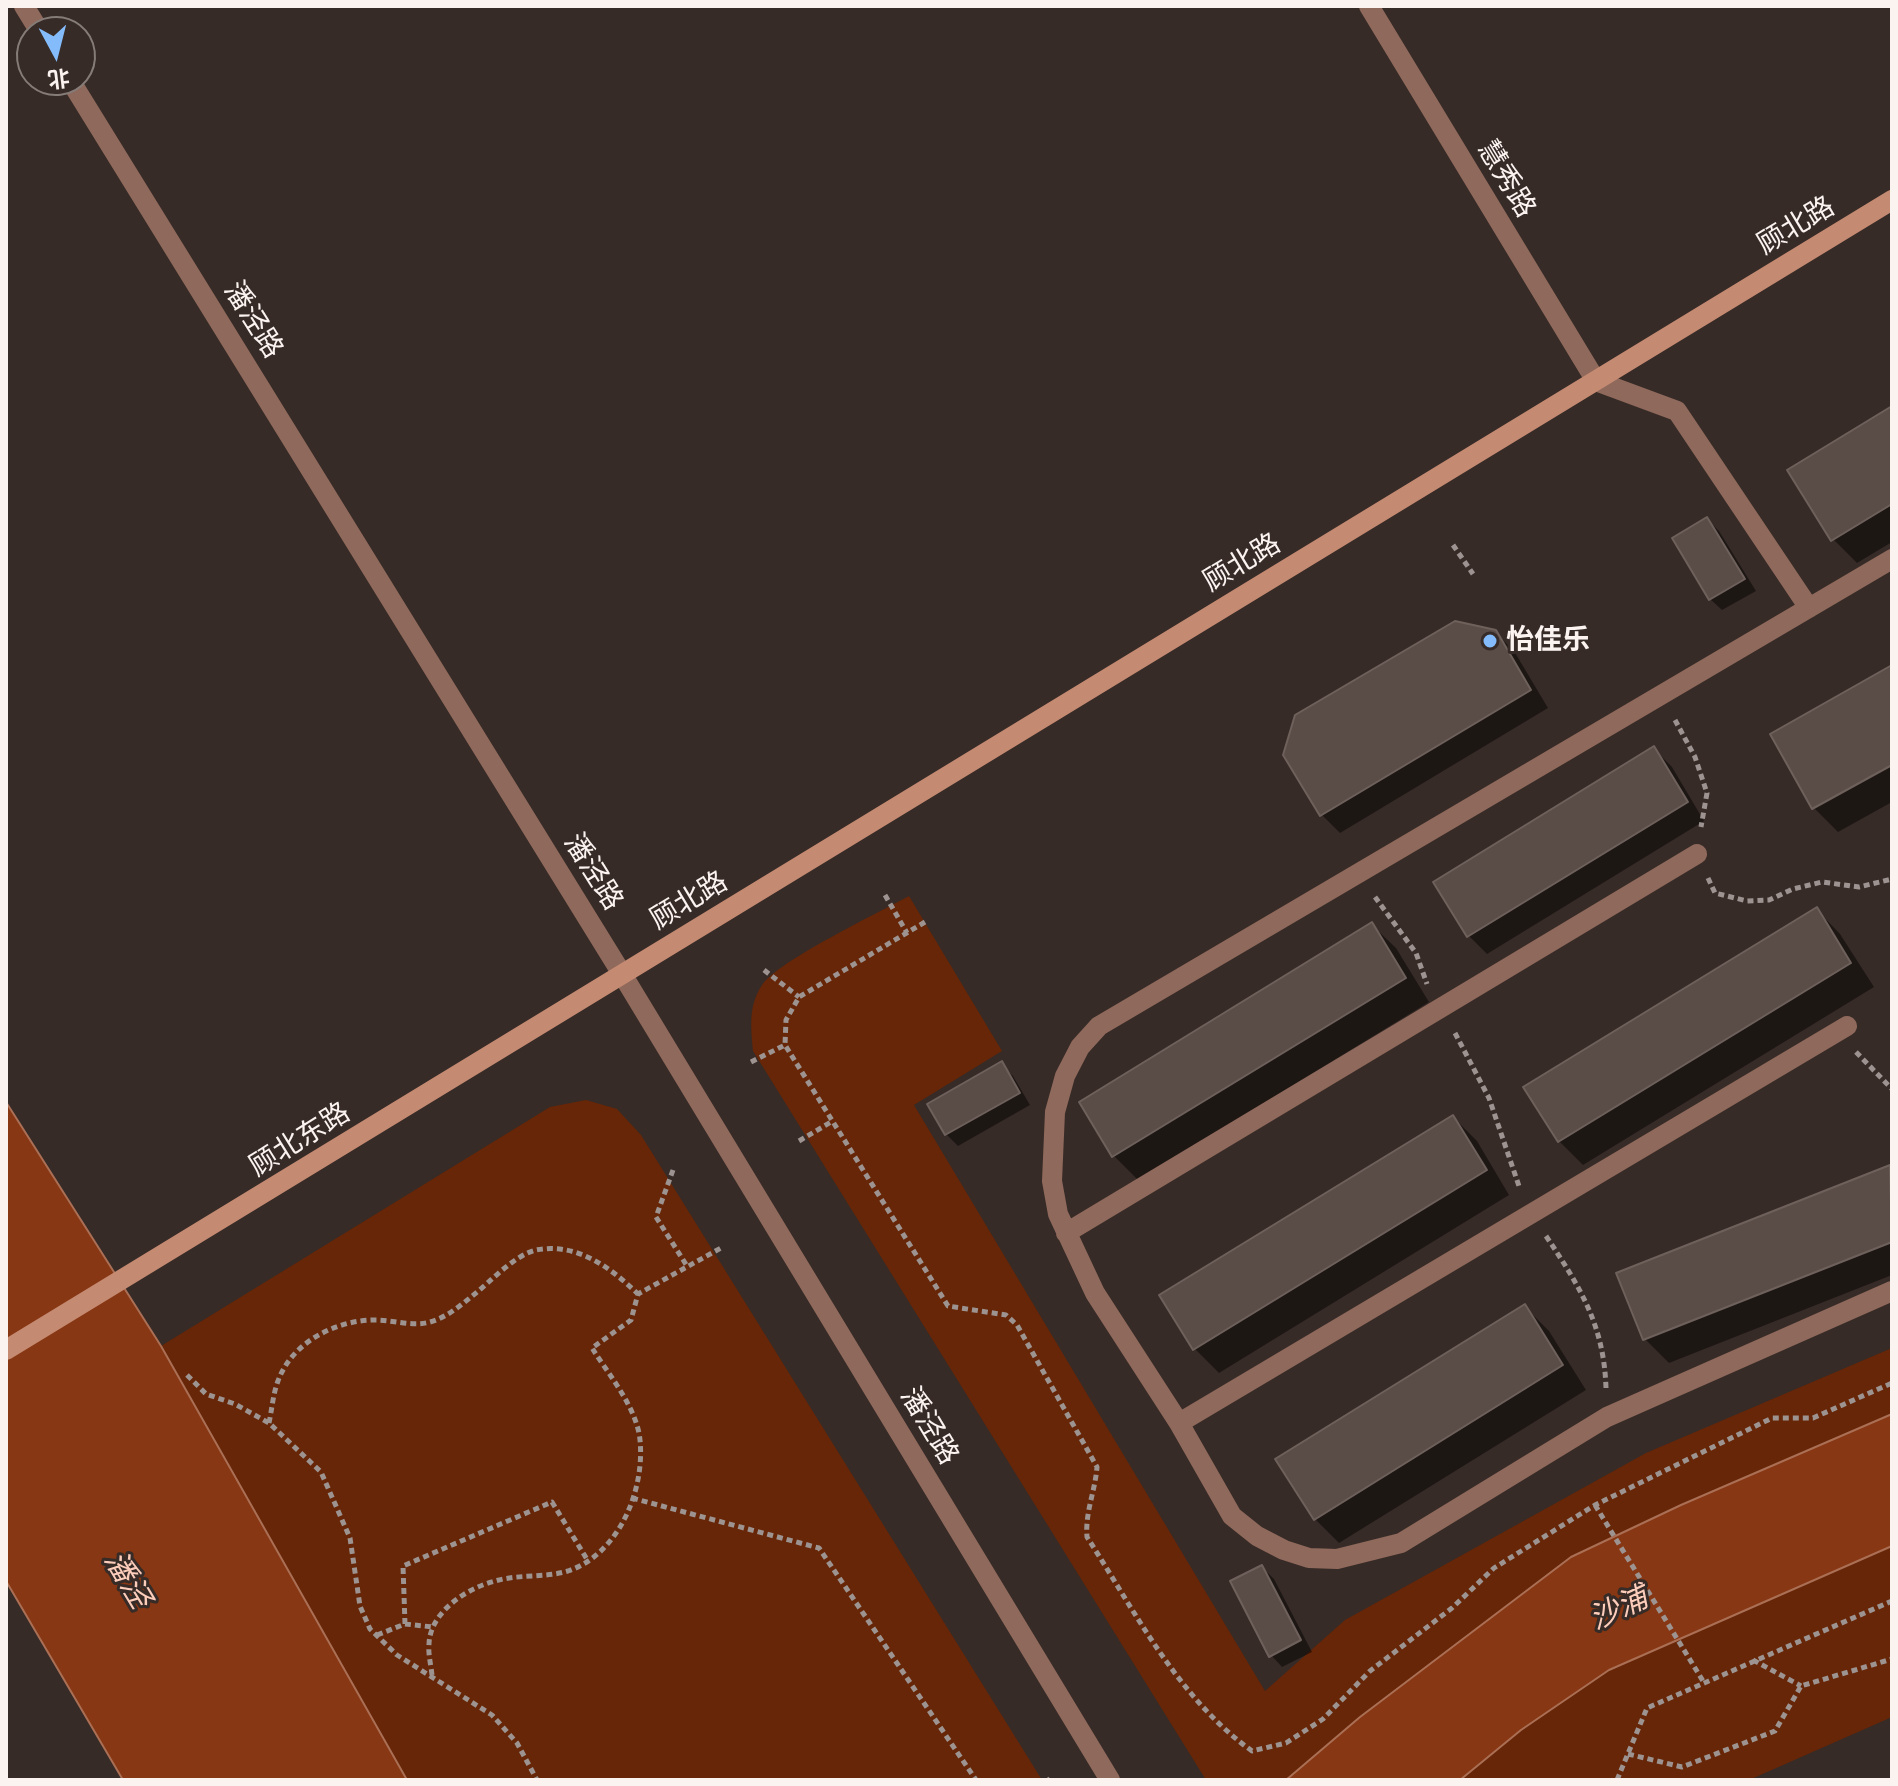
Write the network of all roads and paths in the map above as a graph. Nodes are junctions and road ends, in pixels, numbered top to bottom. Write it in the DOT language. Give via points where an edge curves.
graph roads {
  1 [pos="1369,6"];
  2 [pos="80,96"];
  3 [pos="1892,200"];
  4 [pos="1596,381"];
  5 [pos="1453,545"];
  6 [pos="1892,559"];
  7 [pos="1473,574"];
  8 [pos="1809,608"];
  9 [pos="1662,694"];
  10 [pos="1697,854"];
  11 [pos="1351,877"];
  12 [pos="1892,879"];
  13 [pos="885,895"];
  14 [pos="907,933"];
  15 [pos="764,970"];
  16 [pos="622,974"];
  17 [pos="799,997"];
  18 [pos="1436,1011"];
  19 [pos="1841,1029"];
  20 [pos="785,1045"];
  21 [pos="751,1062"];
  22 [pos="1892,1089"];
  23 [pos="831,1122"];
  24 [pos="799,1141"];
  25 [pos="673,1170"];
  26 [pos="1531,1214"];
  27 [pos="1066,1233"];
  28 [pos="721,1248"];
  29 [pos="687,1266"];
  30 [pos="1892,1291"];
  31 [pos="638,1294"];
  32 [pos="6,1350"];
  33 [pos="187,1375"];
  34 [pos="1607,1417"];
  35 [pos="269,1423"];
  36 [pos="1179,1423"];
  37 [pos="632,1498"];
  38 [pos="1595,1505"];
  39 [pos="588,1561"];
  40 [pos="1892,1601"];
  41 [pos="405,1624"];
  42 [pos="433,1627"];
  43 [pos="377,1635"];
  44 [pos="1892,1659"];
  45 [pos="1753,1660"];
  46 [pos="432,1675"];
  47 [pos="1703,1681"];
  48 [pos="1801,1686"];
  49 [pos="1628,1754"];
  50 [pos="537,1780"];
  51 [pos="976,1780"];
  52 [pos="1110,1780"];
  53 [pos="1617,1780"];
  1 -- 4 [label="street, 慧秀路"];
  2 -- 16 [label="street, 潘泾路"];
  3 -- 4 [label="street, 顾北路"];
  4 -- 8 [label="street" via="1677,411"];
  4 -- 16 [label="street, 顾北路"];
  5 -- 7 [label="path"];
  6 -- 8 [label="street"];
  8 -- 9 [label="street"];
  9 -- 10 [label="path" via="1707,793"];
  9 -- 11 [label="street"];
  10 -- 12 [label="path" via="1715,893 1747,901 1769,900 1822,882 1859,887"];
  10 -- 18 [label="street"];
  11 -- 18 [label="path" via="1378,900 1416,953"];
  11 -- 27 [label="street" via="1099,1026 1080,1047 1055,1112 1052,1148 1052,1181"];
  13 -- 14 [label="path"];
  15 -- 17 [label="path"];
  16 -- 32 [label="street, 顾北东路"];
  16 -- 52 [label="street, 潘泾路"];
  18 -- 26 [label="path" via="1473,1063"];
  18 -- 27 [label="street"];
  19 -- 22 [label="path"];
  19 -- 26 [label="street"];
  20 -- 21 [label="path"];
  23 -- 24 [label="path"];
  25 -- 29 [label="path" via="656,1217"];
  26 -- 34 [label="path" via="1595,1319 1605,1360"];
  26 -- 36 [label="street"];
  27 -- 36 [label="street" via="1095,1293"];
  28 -- 29 [label="path"];
  29 -- 31 [label="path"];
  30 -- 34 [label="street"];
  31 -- 35 [label="path" via="587,1256 534,1250 430,1322 346,1323 311,1338 282,1371"];
  31 -- 37 [label="path" via="631,1320 592,1348 626,1402 640,1438"];
  33 -- 35 [label="path" via="206,1394"];
  34 -- 36 [label="street" via="1401,1543 1337,1559 1284,1550 1232,1516"];
  35 -- 43 [label="path" via="321,1472 350,1538 360,1606"];
  37 -- 39 [label="path" via="602,1553"];
  37 -- 51 [label="path" via="819,1548"];
  38 -- 47 [label="path"];
  39 -- 41 [label="path" via="552,1502 403,1566"];
  39 -- 42 [label="path" via="570,1570 497,1580 471,1591 439,1614"];
  40 -- 45 [label="path"];
  41 -- 42 [label="path"];
  41 -- 43 [label="path"];
  42 -- 46 [label="path" via="428,1643"];
  43 -- 46 [label="path" via="397,1655"];
  44 -- 48 [label="path"];
  45 -- 47 [label="path"];
  45 -- 48 [label="path"];
  46 -- 50 [label="path" via="492,1715 517,1743"];
  47 -- 49 [label="path" via="1647,1708"];
  48 -- 49 [label="path" via="1775,1731 1682,1767"];
  49 -- 53 [label="path"];
}
